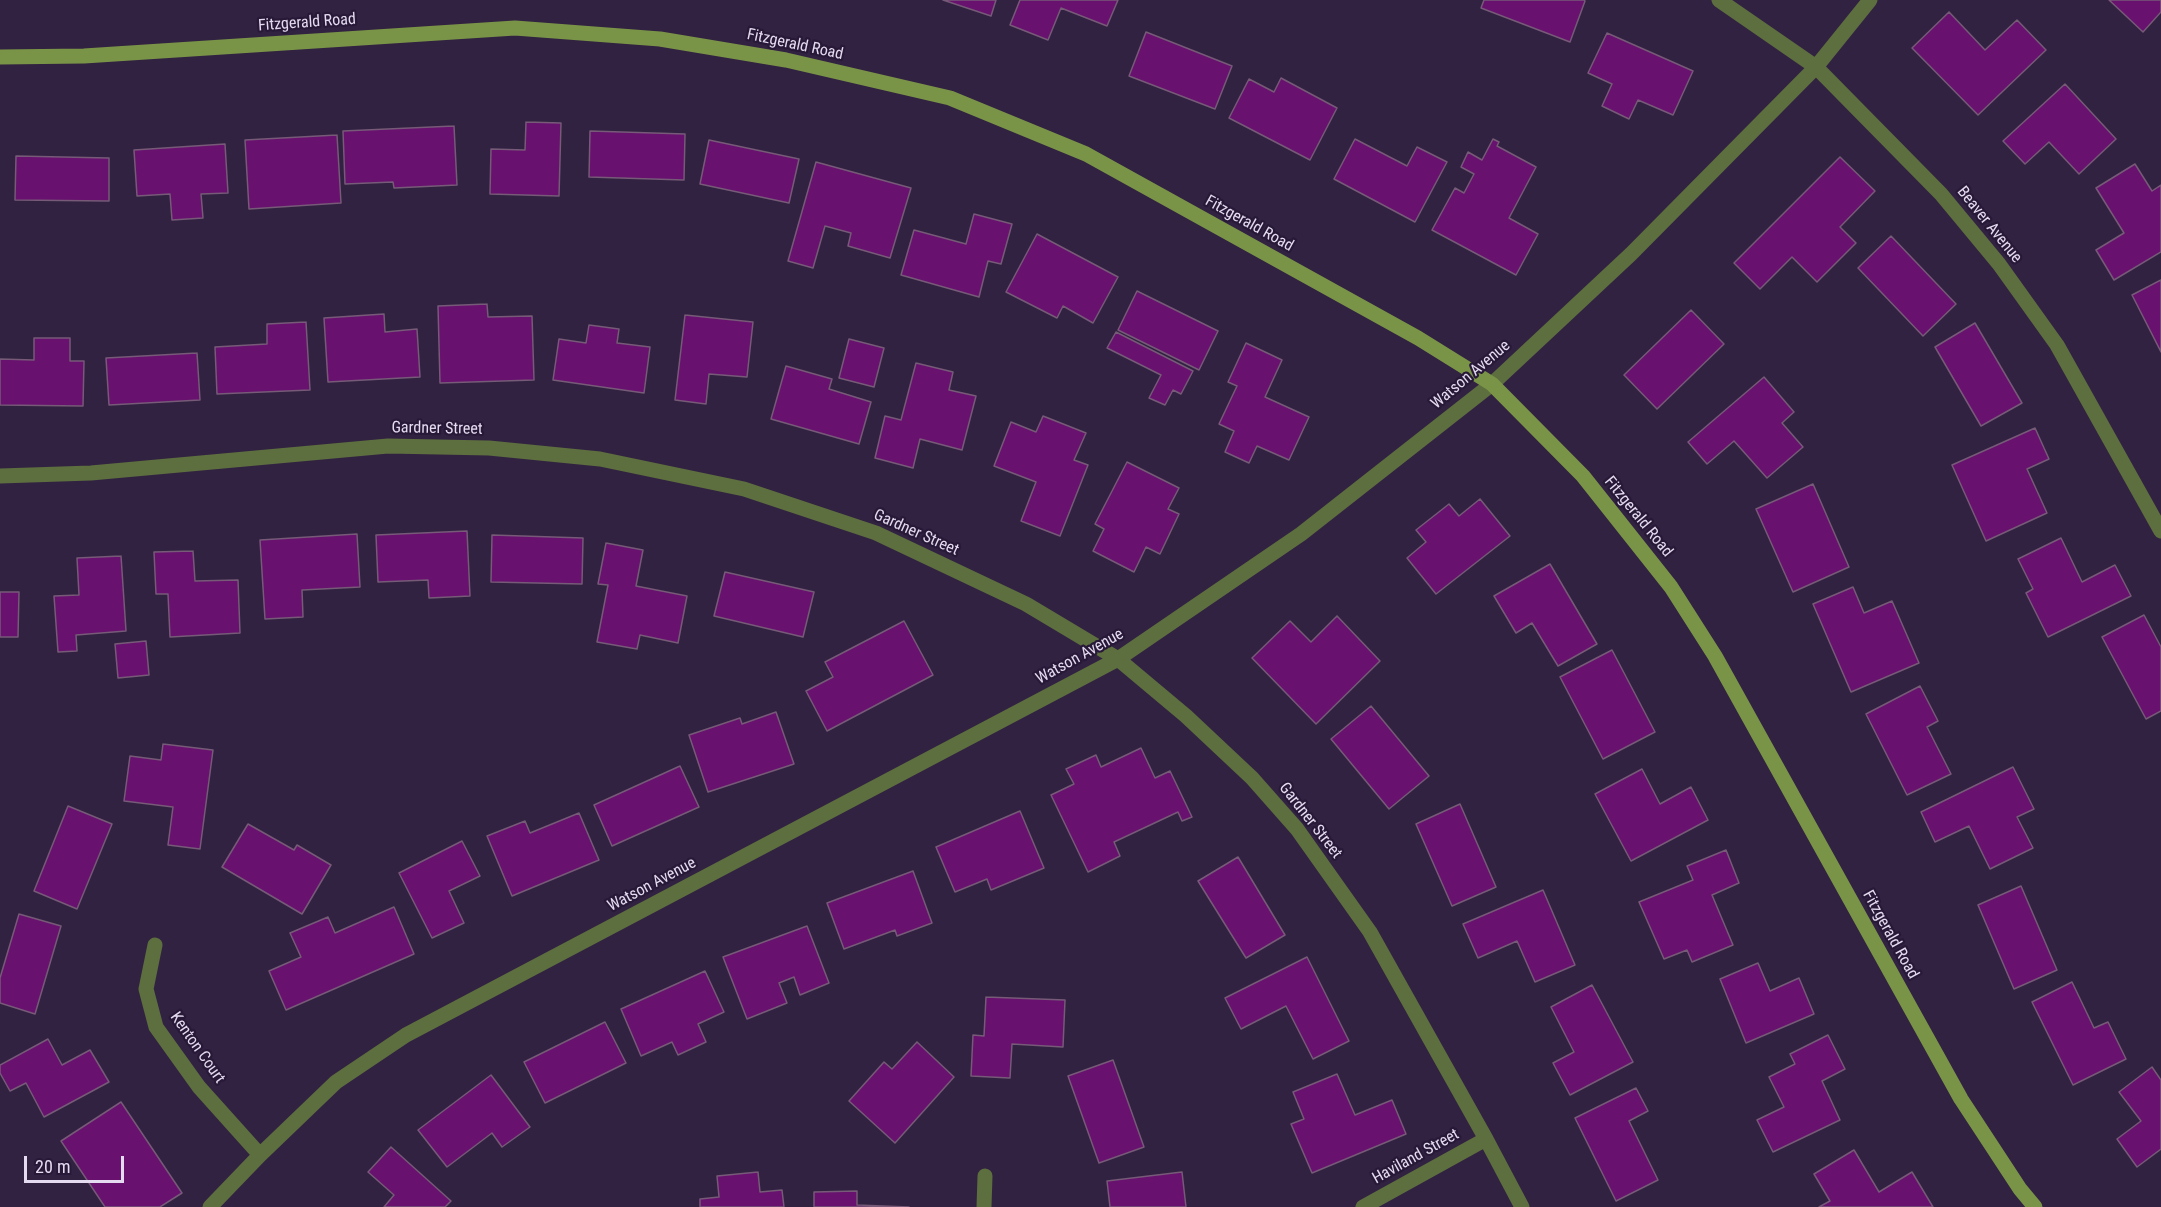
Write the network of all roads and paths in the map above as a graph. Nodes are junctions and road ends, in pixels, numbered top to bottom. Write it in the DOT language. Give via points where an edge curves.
graph roads {
  1 [pos="1719,0"];
  2 [pos="1870,0"];
  3 [pos="0,57"];
  4 [pos="1816,67"];
  5 [pos="1491,384"];
  6 [pos="0,476"];
  7 [pos="2161,531"];
  8 [pos="1118,659"];
  9 [pos="155,945"];
  10 [pos="1486,1139"];
  11 [pos="260,1155"];
  12 [pos="985,1176"];
  13 [pos="210,1207"];
  14 [pos="984,1207"];
  15 [pos="1363,1207"];
  16 [pos="1522,1207"];
  17 [pos="2035,1207"];
  1 -- 4 [label="street, Beaver Avenue"];
  2 -- 4 [label="street, Watson Avenue"];
  3 -- 5 [label="main road, Fitzgerald Road" via="84,56 515,28 660,39 786,60 950,98 1086,154 1418,338"];
  4 -- 5 [label="street, Watson Avenue" via="1631,254"];
  4 -- 7 [label="street, Beaver Avenue" via="1941,194 1999,264 2057,345"];
  5 -- 8 [label="street, Watson Avenue" via="1301,534"];
  5 -- 17 [label="main road, Fitzgerald Road" via="1583,476 1671,586 1961,1099"];
  6 -- 8 [label="street, Gardner Street" via="91,473 388,446 489,448 600,459 744,489 876,533 1026,604"];
  8 -- 10 [label="street, Gardner Street" via="1252,778 1297,829 1370,932"];
  8 -- 11 [label="street, Watson Avenue" via="406,1035 336,1082"];
  9 -- 11 [label="street, Kenton Court" via="146,989 156,1027 199,1087"];
  10 -- 15 [label="street, Haviland Street"];
  10 -- 16 [label="street, Gardner Street"];
  11 -- 13 [label="street, Watson Avenue"];
  12 -- 14 [label="street"];
}
